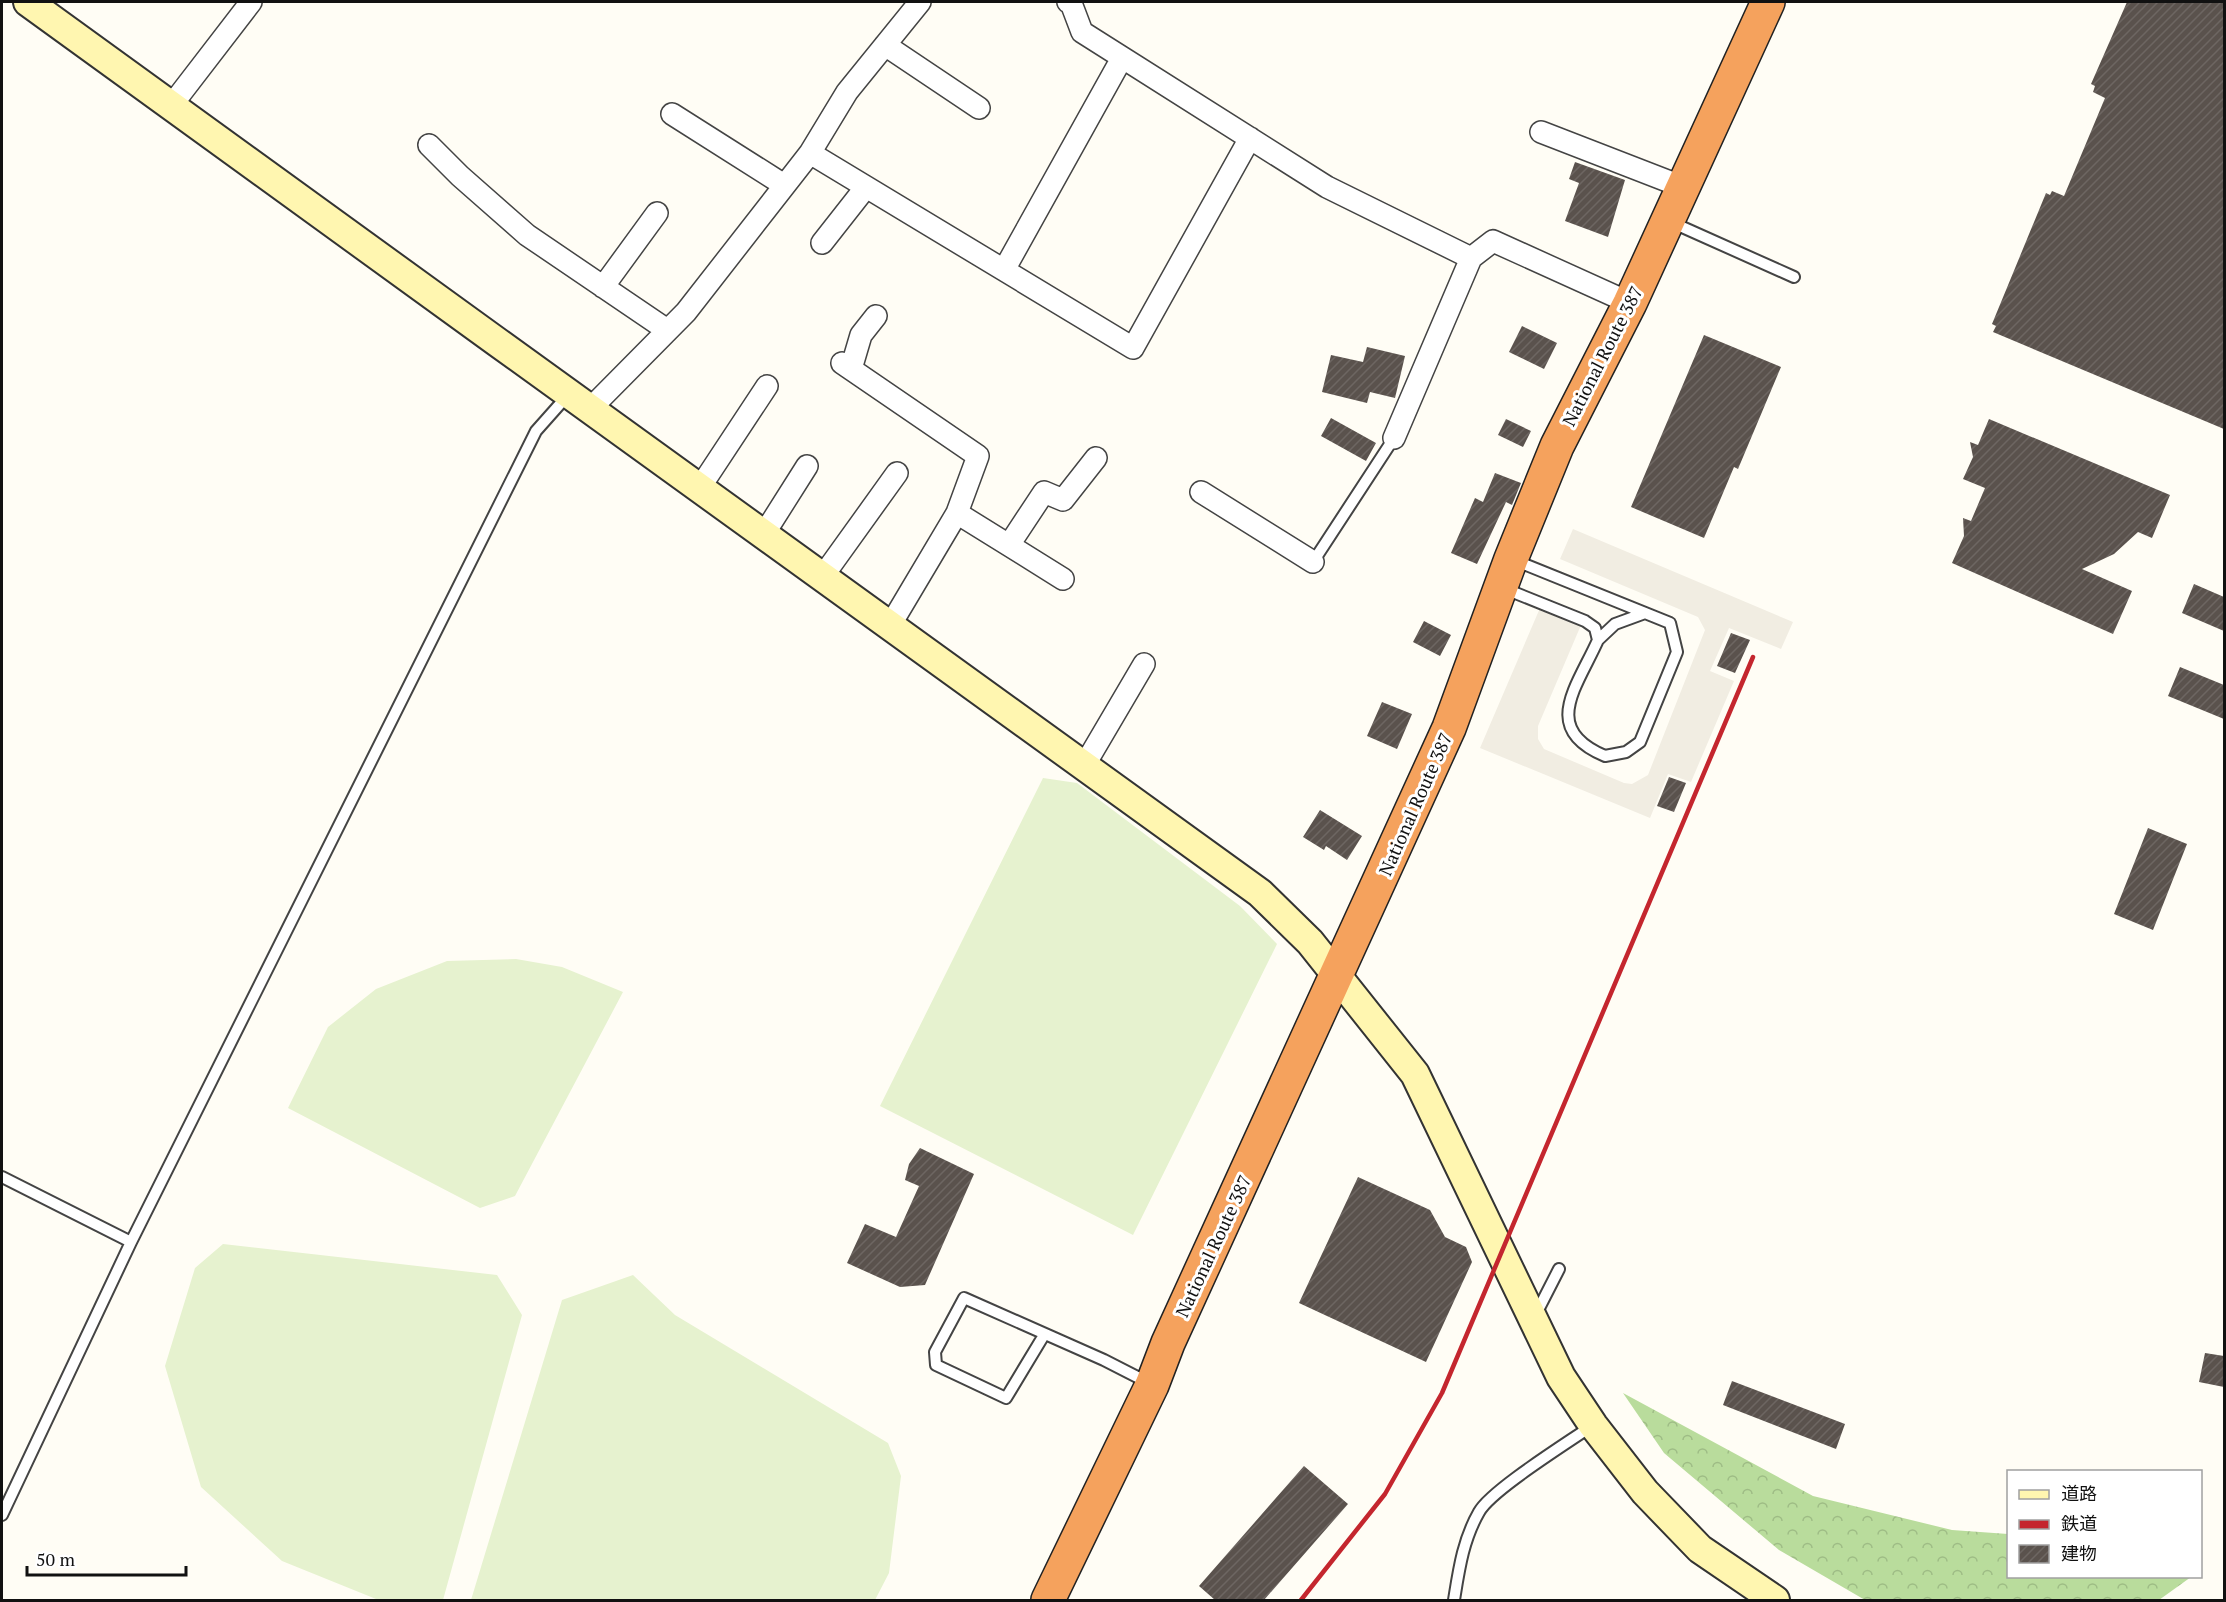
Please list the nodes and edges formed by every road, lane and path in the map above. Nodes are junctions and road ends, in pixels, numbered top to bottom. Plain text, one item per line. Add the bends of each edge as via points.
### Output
1 (28, 2) edge
2 (251, 2) edge
3 (920, 2) edge
4 (1068, 2) edge
5 (1766, 2) edge
6 (885, 45) junction
7 (1122, 58) junction
8 (171, 106) junction
9 (979, 108) dead end
10 (672, 114) dead end
11 (1541, 132) dead end
12 (1250, 138) junction
13 (429, 145) dead end
14 (810, 153) junction
15 (784, 185) junction
16 (866, 187) junction
17 (1683, 187) junction
18 (657, 213) dead end
19 (1668, 220) junction
20 (822, 243) dead end
21 (1471, 258) junction
22 (1004, 270) junction
23 (1794, 276) dead end
24 (603, 287) junction
25 (1630, 303) junction
26 (876, 316) dead end
27 (667, 330) junction
28 (767, 386) dead end
29 (578, 402) junction
30 (1394, 438) joint
31 (1096, 458) dead end
32 (807, 466) dead end
33 (897, 473) dead end
34 (699, 489) junction
35 (1201, 492) dead end
36 (957, 513) junction
37 (764, 534) junction
38 (1009, 545) junction
39 (1313, 562) joint
40 (1506, 573) junction
41 (823, 576) junction
42 (1063, 579) dead end
43 (1645, 613) junction
44 (891, 624) junction
45 (1598, 640) junction
46 (1144, 664) dead end
47 (1084, 766) junction
48 (1337, 977) junction
49 (2, 1178) edge
50 (131, 1242) junction
51 (1559, 1269) dead end
52 (1533, 1320) junction
53 (1044, 1335) junction
54 (1152, 1385) junction
55 (1593, 1425) junction
56 (2, 1515) edge
57 (1048, 1600) edge
58 (1454, 1600) edge
59 (1775, 1600) edge

1 - 8 street
2 - 8 street
3 - 6 street
4 - 7 street via 1082,32
5 - 17 highway, National Route 387
6 - 9 street
6 - 14 street via 847,92
7 - 12 street
7 - 22 street
8 - 29 street
10 - 15 street
11 - 17 street
12 - 21 street via 1328,187
12 - 22 street via 1133,348
13 - 24 street via 527,235
14 - 15 street
14 - 16 street
15 - 27 street via 686,312
16 - 20 street
16 - 22 street
17 - 19 highway, National Route 387
18 - 24 street
19 - 23 lane
19 - 25 highway, National Route 387
21 - 25 street via 1493,241
21 - 30 street
24 - 27 street
25 - 40 highway, National Route 387 via 1557,446
26 - 36 street via 861,335 847,366 978,456
27 - 29 street
28 - 34 street
29 - 34 street
29 - 50 lane via 536,431
30 - 39 lane
31 - 38 street via 1063,500 1044,492
32 - 37 street
33 - 41 street
34 - 37 street
35 - 39 street
36 - 38 street
36 - 44 street
37 - 41 street
38 - 42 street
40 - 43 lane
40 - 45 lane via 1595,628
40 - 48 highway, National Route 387 via 1449,728
41 - 44 street
43 - 45 lane via 1615,624
43 - 45 lane via 1670,623 1677,652 1640,742 1626,752 1605,756 1579,743 1569,730 1568,709
44 - 47 street
46 - 47 street
47 - 48 street via 1260,893 1310,942
48 - 52 street via 1415,1074
48 - 54 highway, National Route 387
49 - 50 lane
50 - 56 lane
51 - 52 lane
52 - 55 street via 1561,1377
53 - 53 lane via 1006,1398 936,1365 935,1352 964,1298
53 - 54 lane
54 - 57 highway, National Route 387
55 - 58 lane via 1480,1509 1464,1544
55 - 59 street via 1645,1492 1700,1549

